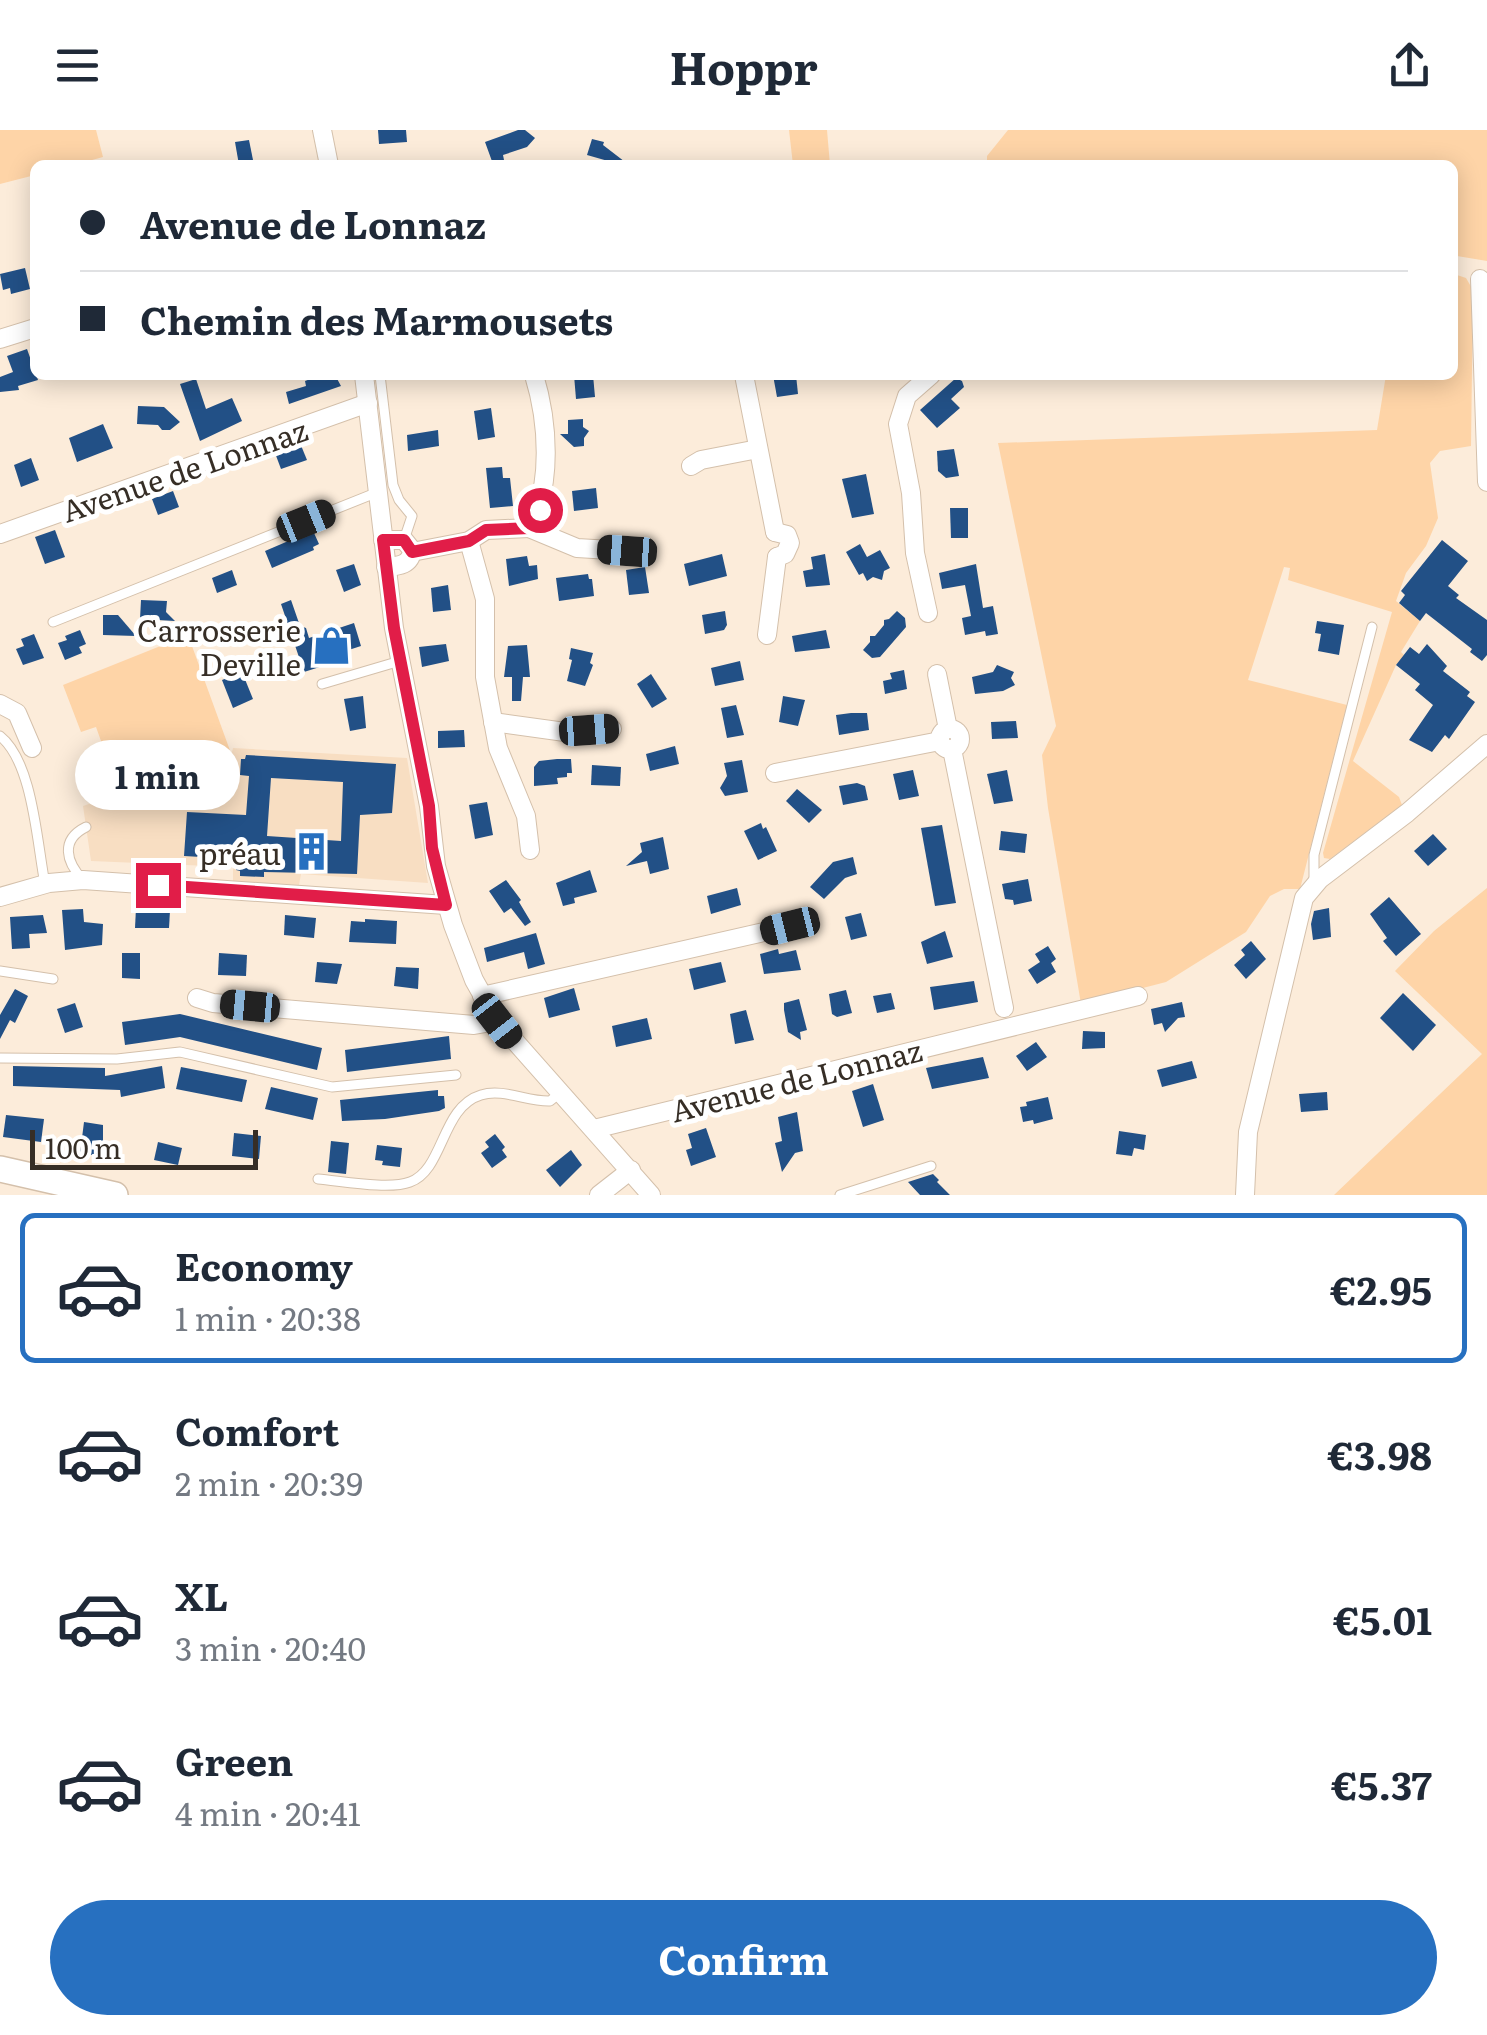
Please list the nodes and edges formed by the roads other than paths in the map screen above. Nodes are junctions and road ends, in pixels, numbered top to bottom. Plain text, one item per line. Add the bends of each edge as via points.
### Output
1 (322, 130) edge
2 (328, 160) edge
3 (1480, 278) dead end
4 (30, 330) edge
5 (0, 339) edge
6 (365, 380) edge
7 (381, 380) edge
8 (535, 380) edge
9 (745, 380) edge
10 (925, 380) edge
11 (368, 403) junction
12 (758, 449) junction
13 (691, 466) dead end
14 (1487, 482) edge
15 (378, 492) junction
16 (529, 528) junction
17 (0, 534) edge
18 (383, 540) junction
19 (469, 541) junction
20 (408, 546) junction
21 (627, 551) dead end
22 (386, 568) junction
23 (928, 613) dead end
24 (53, 622) dead end
25 (1372, 626) dead end
26 (767, 635) dead end
27 (400, 661) junction
28 (937, 674) dead end
29 (322, 684) dead end
30 (0, 704) edge
31 (493, 722) junction
32 (612, 729) dead end
33 (0, 736) edge
34 (947, 739) junction
35 (1487, 744) edge
36 (32, 748) dead end
37 (775, 773) dead end
38 (86, 828) dead end
39 (530, 850) dead end
40 (83, 880) junction
41 (46, 884) junction
42 (1314, 884) junction
43 (0, 897) edge
44 (446, 905) junction
45 (790, 926) dead end
46 (0, 971) edge
47 (53, 979) dead end
48 (482, 996) junction
49 (1138, 996) dead end
50 (197, 998) dead end
51 (1004, 1008) junction
52 (497, 1021) junction
53 (1018, 1026) junction
54 (999, 1030) junction
55 (0, 1058) edge
56 (456, 1076) dead end
57 (560, 1093) junction
58 (594, 1128) junction
59 (932, 1166) dead end
60 (631, 1170) junction
61 (11, 1177) edge
62 (318, 1179) dead end
63 (115, 1195) edge
64 (599, 1195) edge
65 (651, 1195) edge
66 (840, 1195) edge
67 (1244, 1195) edge

1 - 2 street
3 - 14 street
4 - 5 street
6 - 11 street
7 - 20 lane via 393,485 412,516
8 - 16 street via 546,443 540,510
9 - 12 street
10 - 23 street via 907,396 898,424
11 - 15 street
11 - 17 street, Avenue de Lonnaz
12 - 13 street
12 - 26 street via 775,532 765,545 777,557
15 - 18 street
15 - 24 lane
16 - 19 street via 486,530
16 - 21 street via 577,548
18 - 20 street
18 - 22 street
19 - 20 street
19 - 31 street via 486,599 484,677
20 - 22 street via 404,564
22 - 27 street
25 - 42 lane via 1314,856
27 - 29 lane
27 - 44 street
28 - 34 street
30 - 36 street via 17,713
31 - 32 street via 565,732
31 - 39 street via 526,816
33 - 41 lane via 18,756
34 - 37 street
34 - 51 street
35 - 42 street
38 - 40 lane via 73,836 67,853
40 - 41 street
40 - 44 street
41 - 43 street
42 - 67 street via 1299,913 1251,1117
44 - 48 street
45 - 48 street
46 - 47 lane
48 - 52 street
49 - 53 street, Avenue de Lonnaz
50 - 52 street via 474,1025
51 - 53 street via 1014,1011
51 - 54 street via 996,1015
52 - 57 street
53 - 54 street, Avenue de Lonnaz
54 - 58 street, Avenue de Lonnaz
55 - 56 lane via 180,1052 332,1087
57 - 58 street
57 - 62 lane via 543,1102 490,1093 472,1099 412,1182
58 - 60 street
59 - 66 lane
60 - 64 street
60 - 65 street
61 - 63 main road

